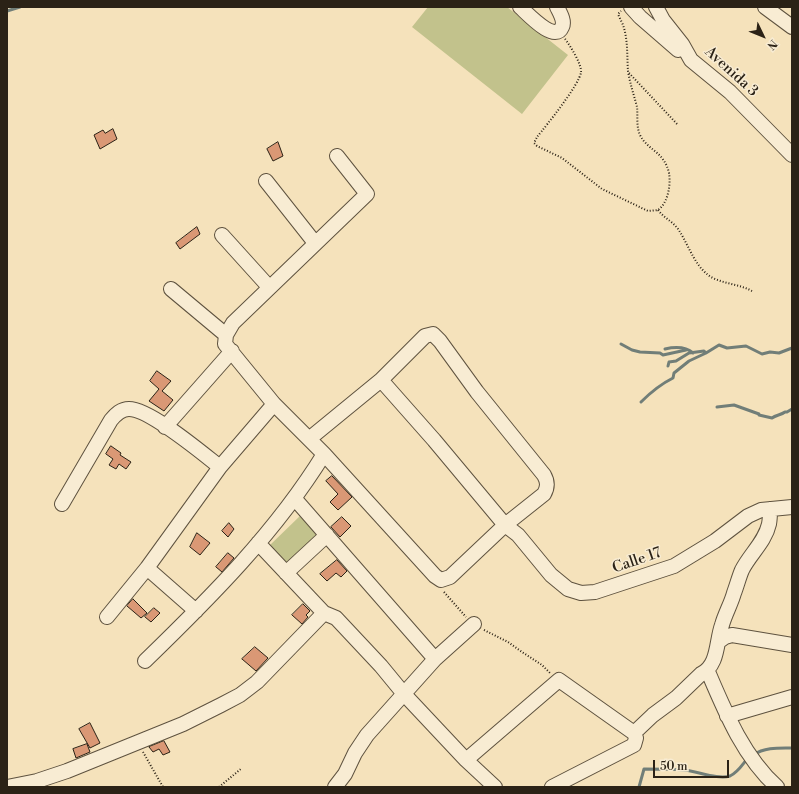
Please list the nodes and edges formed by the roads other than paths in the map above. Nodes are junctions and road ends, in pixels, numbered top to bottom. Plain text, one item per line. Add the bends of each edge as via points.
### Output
1 (520, 7) edge
2 (556, 7) edge
3 (631, 7) edge
4 (656, 7) edge
5 (765, 7) edge
6 (792, 27) edge
7 (691, 60) junction
8 (792, 155) edge
9 (337, 156) dead end
10 (266, 181) dead end
11 (222, 235) dead end
12 (315, 243) junction
13 (269, 287) junction
14 (171, 289) dead end
15 (226, 334) junction
16 (232, 351) junction
17 (381, 380) junction
18 (274, 404) junction
19 (165, 427) junction
20 (310, 439) junction
21 (324, 454) junction
22 (220, 467) junction
23 (295, 499) junction
24 (62, 504) dead end
25 (792, 507) edge
26 (770, 509) junction
27 (505, 525) junction
28 (327, 535) junction
29 (258, 544) junction
30 (147, 568) junction
31 (286, 573) junction
32 (196, 611) junction
33 (324, 614) junction
34 (107, 617) dead end
35 (474, 624) road end
36 (718, 642) junction
37 (792, 645) edge
38 (435, 659) junction
39 (145, 662) dead end
40 (705, 672) junction
41 (404, 694) junction
42 (792, 696) edge
43 (726, 716) junction
44 (634, 732) junction
45 (466, 760) junction
46 (38, 784) edge
47 (7, 787) edge
48 (335, 787) edge
49 (495, 787) edge
50 (552, 787) edge
51 (777, 787) edge

1 - 2 street via 548,31 555,33 559,32 564,22
3 - 7 street
4 - 7 street, Avenida 3
5 - 6 street
7 - 8 street, Avenida 3 via 730,92
9 - 12 street via 367,194
10 - 12 street
11 - 13 street
12 - 13 street
13 - 15 street via 233,323
14 - 15 street
15 - 16 street via 225,344
16 - 18 street
16 - 19 street
17 - 20 street
17 - 27 street, Calle 17
17 - 27 street via 425,336 432,334 440,341 546,479 547,487 544,494
18 - 20 street
18 - 22 street
19 - 22 street
19 - 24 street via 142,411 120,411 111,420
20 - 21 street
21 - 23 street
21 - 27 street via 441,580 450,577
22 - 30 street
23 - 28 street
23 - 29 street
25 - 26 street, Calle 17
26 - 27 street, Calle 17 via 748,516 715,541 674,566 602,590 581,593 568,589 551,575 518,535
26 - 36 street via 769,525 743,568 721,626
28 - 31 street
28 - 38 street
29 - 31 street
29 - 32 street
30 - 32 street
30 - 34 street
31 - 33 street
32 - 39 street
33 - 41 street via 336,618
33 - 46 street via 257,682 240,695 183,724
35 - 38 street
36 - 37 street via 732,635
36 - 40 street via 712,663
38 - 41 street
40 - 43 street
40 - 44 street
41 - 45 street
41 - 48 street via 367,736
42 - 43 street
43 - 51 street via 762,773
44 - 45 street via 559,680
44 - 50 street via 634,745
45 - 49 street
46 - 47 street

